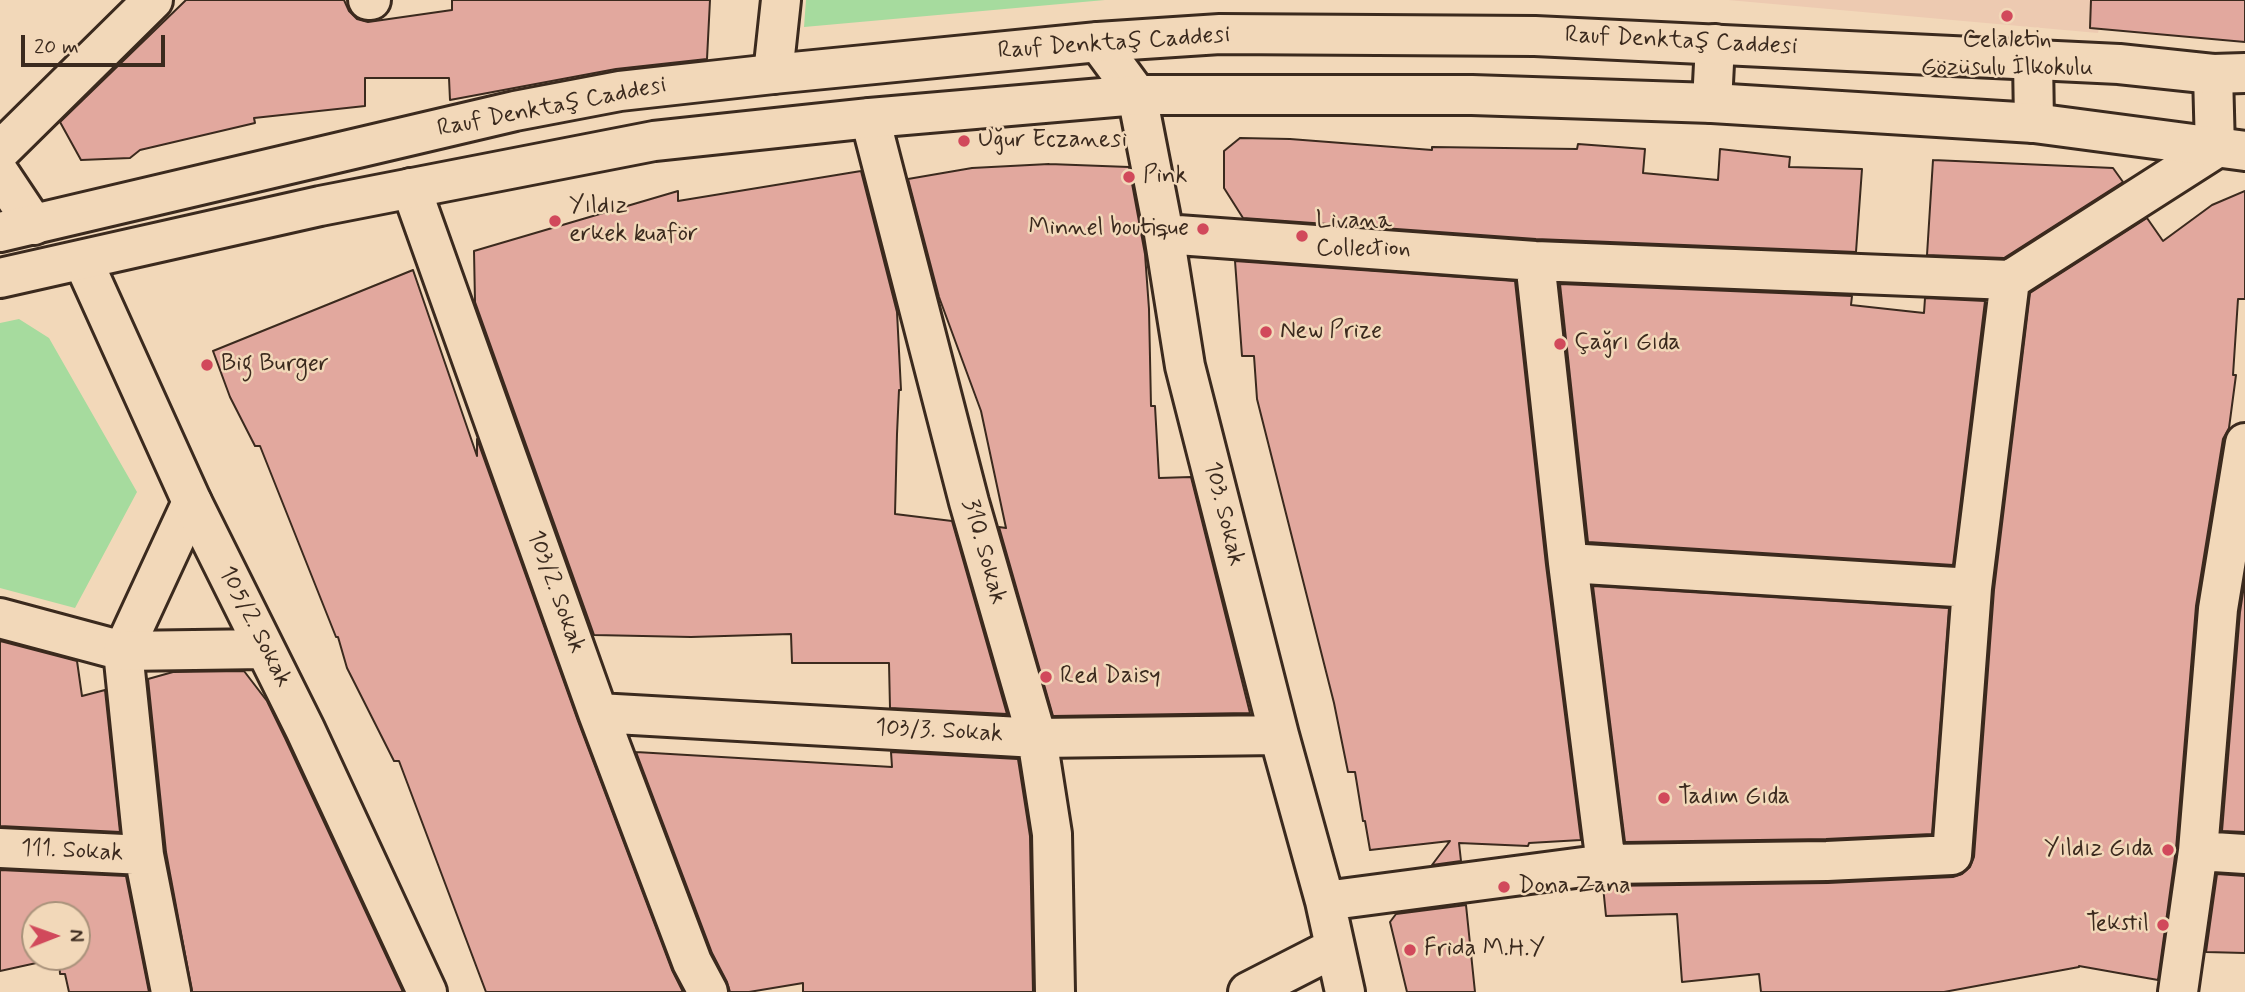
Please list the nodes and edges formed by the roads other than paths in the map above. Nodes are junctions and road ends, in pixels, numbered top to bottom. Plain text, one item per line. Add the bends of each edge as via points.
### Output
1 (153, 0) edge
2 (781, 0) edge
3 (1098, 42) junction
4 (1715, 44) junction
5 (2033, 60) junction
6 (2229, 73) edge
7 (773, 74) junction
8 (1137, 95) junction
9 (1712, 103) junction
10 (870, 118) junction
11 (2034, 123) junction
12 (2230, 150) edge
13 (0, 151) edge
14 (0, 174) edge
15 (411, 188) junction
16 (17, 229) edge
17 (1164, 234) junction
18 (83, 261) junction
19 (1535, 261) junction
20 (0, 278) edge
21 (2010, 280) junction
22 (2245, 443) edge
23 (192, 502) junction
24 (1568, 563) junction
25 (1972, 588) junction
26 (0, 618) edge
27 (265, 649) junction
28 (123, 651) junction
29 (598, 713) junction
30 (1279, 736) junction
31 (1037, 738) junction
32 (0, 848) edge
33 (2198, 851) junction
34 (2245, 854) edge
35 (144, 855) junction
36 (1606, 864) junction
37 (1325, 901) junction
38 (1334, 948) junction
39 (171, 992) edge
40 (427, 992) edge
41 (708, 992) edge
42 (1055, 992) edge
43 (1248, 992) edge
44 (1345, 992) edge
45 (2178, 992) edge

1 - 13 street
2 - 7 street
3 - 4 street, Rauf Denktaş Caddesi via 1247,34 1535,36
3 - 7 street, Rauf Denktaş Caddesi
3 - 8 street, 103. Sokak
4 - 5 street, Rauf Denktaş Caddesi
4 - 9 street
5 - 6 street, Rauf Denktaş Caddesi
5 - 11 street
6 - 12 street
7 - 16 street, Rauf Denktaş Caddesi via 620,91 515,111
8 - 9 street, Rauf Denktaş Caddesi via 1472,95
8 - 10 street, Rauf Denktaş Caddesi
8 - 17 street, 103. Sokak
9 - 11 street, Rauf Denktaş Caddesi
10 - 15 street, Rauf Denktaş Caddesi via 654,141
10 - 31 street, 310. Sokak via 969,502
11 - 12 street, Rauf Denktaş Caddesi
12 - 21 street
14 - 16 street
15 - 18 street, Rauf Denktaş Caddesi
15 - 29 street, 103/2. Sokak
17 - 19 street
17 - 30 street, 103. Sokak via 1185,366
18 - 20 street, Rauf Denktaş Caddesi
18 - 23 street, 105/2. Sokak
19 - 21 street
19 - 24 street
21 - 25 street
22 - 33 street via 2218,609
23 - 27 street, 105/2. Sokak
23 - 28 street
24 - 25 street
24 - 36 street
25 - 36 street via 1952,855
26 - 28 street
27 - 28 street
27 - 40 street, 105/2. Sokak
28 - 35 street
29 - 31 street, 103/3. Sokak
29 - 41 street, 103/2. Sokak via 692,962
30 - 31 street, 103/3. Sokak
30 - 37 street, 103. Sokak
31 - 42 street, 310. Sokak via 1052,834
32 - 35 street, 111. Sokak
33 - 34 street
33 - 45 street
35 - 39 street
36 - 37 street
37 - 38 street, 103. Sokak
38 - 43 street
38 - 44 street, 103. Sokak

